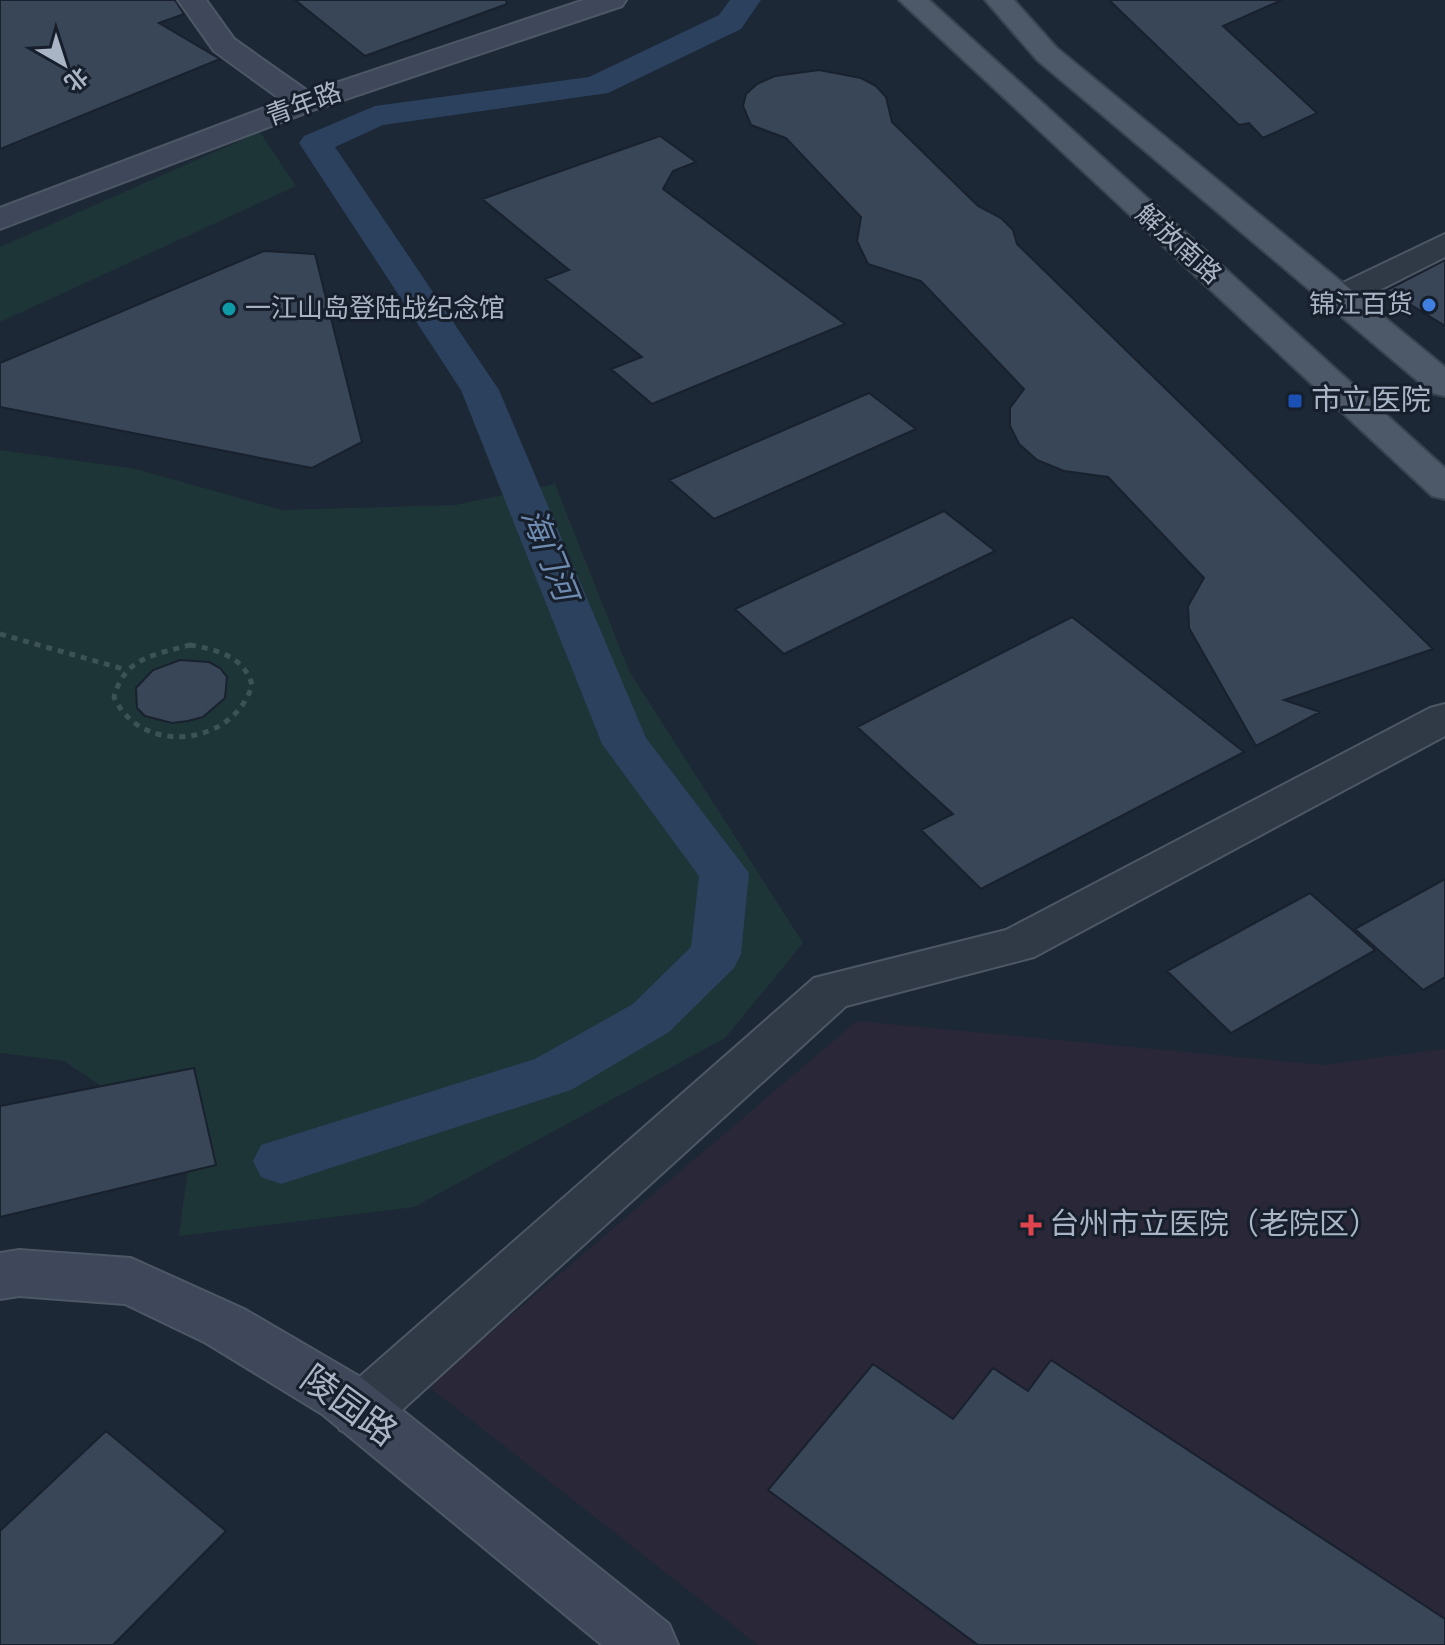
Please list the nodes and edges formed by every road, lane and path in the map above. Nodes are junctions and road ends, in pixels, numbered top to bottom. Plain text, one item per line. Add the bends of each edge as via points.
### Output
1 (192, 0) edge
2 (612, 0) edge
3 (913, 0) edge
4 (999, 0) edge
5 (305, 103) junction
6 (0, 219) edge
7 (1445, 244) edge
8 (1340, 297) junction
9 (1445, 385) edge
10 (1445, 488) edge
11 (0, 634) edge
12 (127, 670) junction
13 (1445, 718) edge
14 (0, 1276) edge
15 (360, 1412) junction
16 (648, 1645) edge

1 - 5 street via 224,45
2 - 5 street, 青年路
3 - 10 main road, 解放南路
4 - 8 main road via 1047,54
5 - 6 street, 青年路
7 - 8 street
8 - 9 main road
11 - 12 path
12 - 12 path via 113,696 114,710 137,731 157,736 181,736 225,721 240,708 250,678 244,664 212,647 167,648
13 - 15 street via 1018,945 831,991
14 - 15 street, 陵园路 via 131,1281 225,1326
15 - 16 street, 陵园路

